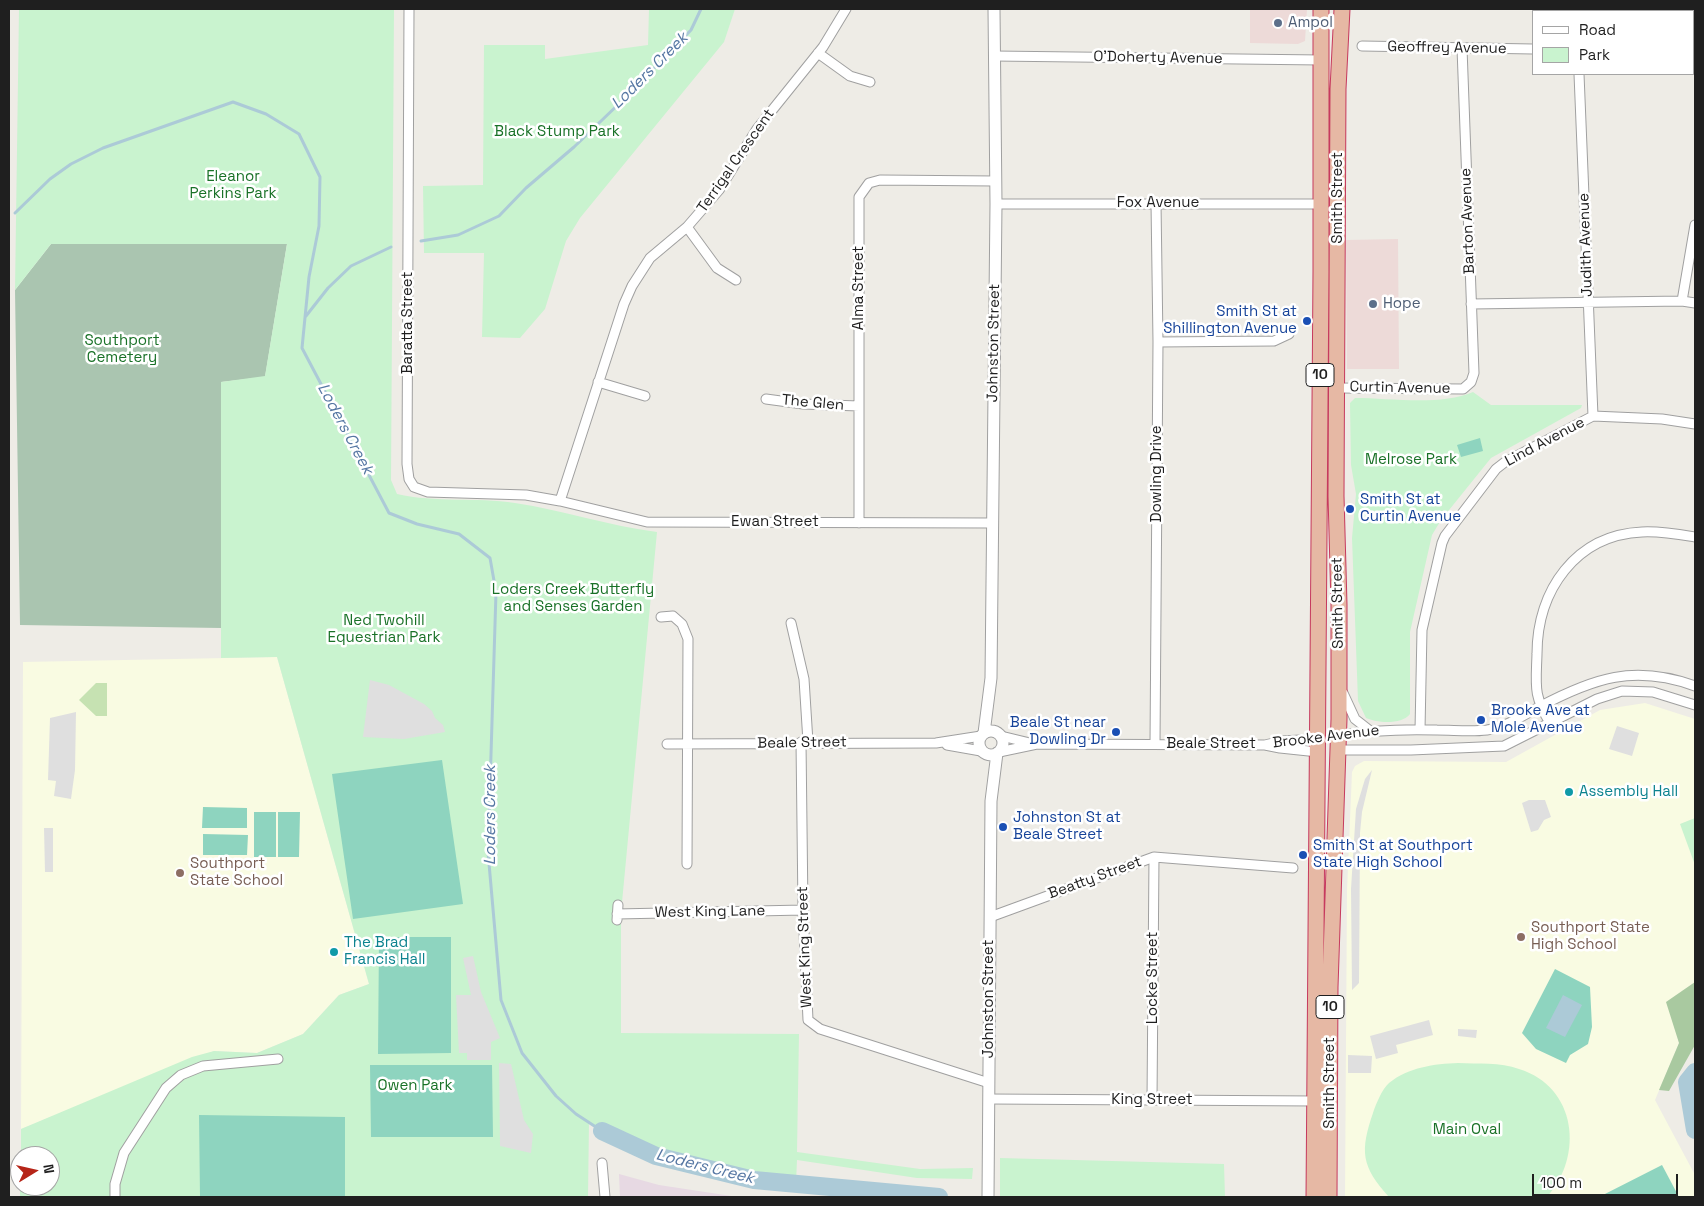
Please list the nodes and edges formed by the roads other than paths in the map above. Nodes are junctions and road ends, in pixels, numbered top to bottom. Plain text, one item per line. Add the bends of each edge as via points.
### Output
1 (409, 9) edge
2 (994, 9) edge
3 (1321, 9) edge
4 (1342, 9) edge
5 (844, 11) edge
6 (1362, 46) dead end
7 (1462, 48) junction
8 (1532, 49) edge
9 (818, 53) junction
10 (994, 56) junction
11 (1321, 60) junction
12 (1579, 75) edge
13 (870, 82) dead end
14 (995, 181) junction
15 (1156, 203) junction
16 (996, 204) junction
17 (1321, 204) junction
18 (1695, 225) edge
19 (687, 227) junction
20 (736, 280) dead end
21 (1682, 301) junction
22 (1588, 302) junction
23 (1695, 303) edge
24 (1471, 304) junction
25 (1289, 334) dead end
26 (1158, 342) junction
27 (598, 382) junction
28 (1337, 388) junction
29 (1463, 389) joint
30 (645, 396) dead end
31 (766, 398) dead end
32 (859, 406) junction
33 (1593, 416) junction
34 (1695, 424) edge
35 (560, 500) junction
36 (859, 523) junction
37 (992, 523) junction
38 (1695, 538) edge
39 (661, 617) dead end
40 (792, 623) dead end
41 (991, 678) junction
42 (1339, 682) junction
43 (1695, 686) edge
44 (1540, 706) junction
45 (1695, 706) edge
46 (1550, 723) junction
47 (1369, 730) junction
48 (1420, 730) junction
49 (982, 735) junction
50 (999, 735) junction
51 (804, 742) junction
52 (936, 743) junction
53 (1338, 743) junction
54 (667, 744) dead end
55 (1037, 744) junction
56 (1155, 744) junction
57 (687, 745) junction
58 (1265, 745) joint
59 (1318, 745) junction
60 (982, 752) junction
61 (998, 753) junction
62 (991, 801) junction
63 (1154, 857) junction
64 (687, 864) dead end
65 (1293, 868) dead end
66 (803, 910) junction
67 (617, 913) dead end
68 (990, 917) junction
69 (278, 1059) dead end
70 (989, 1083) junction
71 (989, 1099) junction
72 (1152, 1100) junction
73 (1315, 1101) junction
74 (602, 1162) dead end
75 (115, 1197) edge
76 (605, 1197) edge
77 (988, 1197) edge
78 (1314, 1197) edge
79 (1329, 1197) edge

1 - 35 street, Baratta Street via 409,479 414,487 428,492 525,495
2 - 10 street, Johnston Street
3 - 11 highway, Smith Street / 10
4 - 28 highway, Smith Street / 10 via 1338,89
5 - 9 street, Terrigal Crescent
6 - 7 street, Geoffrey Avenue
7 - 8 street, Geoffrey Avenue
7 - 24 street, Barton Avenue
9 - 13 street via 853,77
9 - 19 street, Terrigal Crescent via 757,129 720,190
10 - 11 street, O'Doherty Avenue
10 - 14 street, Johnston Street
11 - 17 highway, Smith Street / 10
12 - 22 street, Judith Avenue
14 - 16 street, Johnston Street
14 - 32 street, Alma Street via 880,180 869,183 859,197
15 - 16 street, Fox Avenue
15 - 17 street, Fox Avenue
15 - 26 street, Dowling Drive
16 - 37 street, Johnston Street
17 - 59 highway, Smith Street / 10
18 - 21 street
19 - 20 street via 717,268
19 - 27 street, Terrigal Crescent via 650,258 632,286
21 - 22 street
21 - 23 street
22 - 24 street
22 - 33 street, Judith Avenue
24 - 29 street, Barton Avenue via 1474,373 1471,382
25 - 26 street via 1274,341
26 - 56 street, Dowling Drive
27 - 30 street
27 - 35 street, Terrigal Crescent
28 - 29 street, Curtin Avenue
28 - 42 highway, Smith Street / 10
31 - 32 street, The Glen via 803,404
32 - 36 street, Alma Street
33 - 34 street, Lind Avenue
33 - 48 street, Lind Avenue via 1500,465 1445,536 1422,630
35 - 36 street, Ewan Street via 647,522
36 - 37 street, Ewan Street
37 - 41 street, Johnston Street
38 - 44 street via 1656,531 1624,534 1585,549 1566,566 1547,598 1538,636 1536,696
39 - 57 street via 673,616 682,624 688,639
40 - 51 street, West King Street via 804,679
41 - 49 street, Johnston Street
41 - 50 street, Johnston Street
42 - 47 street via 1354,717
42 - 53 highway, Smith Street / 10
43 - 44 street, Brooke Avenue via 1663,676 1621,675 1589,682
44 - 46 street
44 - 48 street, Brooke Avenue via 1506,725 1486,730
45 - 46 street, Brooke Avenue via 1653,692 1622,691
46 - 53 street, Brooke Avenue via 1500,747
47 - 48 street, Brooke Avenue
47 - 53 street, Brooke Avenue
49 - 50 street via 991,731
49 - 52 street, Beale Street
49 - 60 street via 978,744
50 - 55 street, Beale Street
50 - 61 street via 1002,746
51 - 52 street, Beale Street
51 - 57 street, Beale Street
51 - 66 street, West King Street
52 - 60 street, Beale Street
53 - 59 highway, Brooke Avenue
53 - 79 highway, Smith Street / 10 via 1330,987
54 - 57 street, Beale Street
55 - 56 street, Beale Street
55 - 61 street, Beale Street
56 - 58 street, Beale Street
57 - 64 street
58 - 59 street, Brooke Avenue via 1279,741
59 - 73 highway, Smith Street / 10
60 - 61 street via 990,756
60 - 62 street, Johnston Street
61 - 62 street, Johnston Street
62 - 68 street, Johnston Street
63 - 65 street, Beatty Street
63 - 68 street, Beatty Street
63 - 72 street, Locke Street
66 - 67 street, West King Lane
66 - 70 street, West King Street via 808,1020 820,1029
68 - 70 street, Johnston Street
69 - 75 street via 203,1066 191,1069 172,1082 124,1152 115,1184
70 - 71 street, Johnston Street
71 - 72 street, King Street
71 - 77 street, Johnston Street
72 - 73 street, King Street
73 - 78 highway, Smith Street / 10
74 - 76 street

